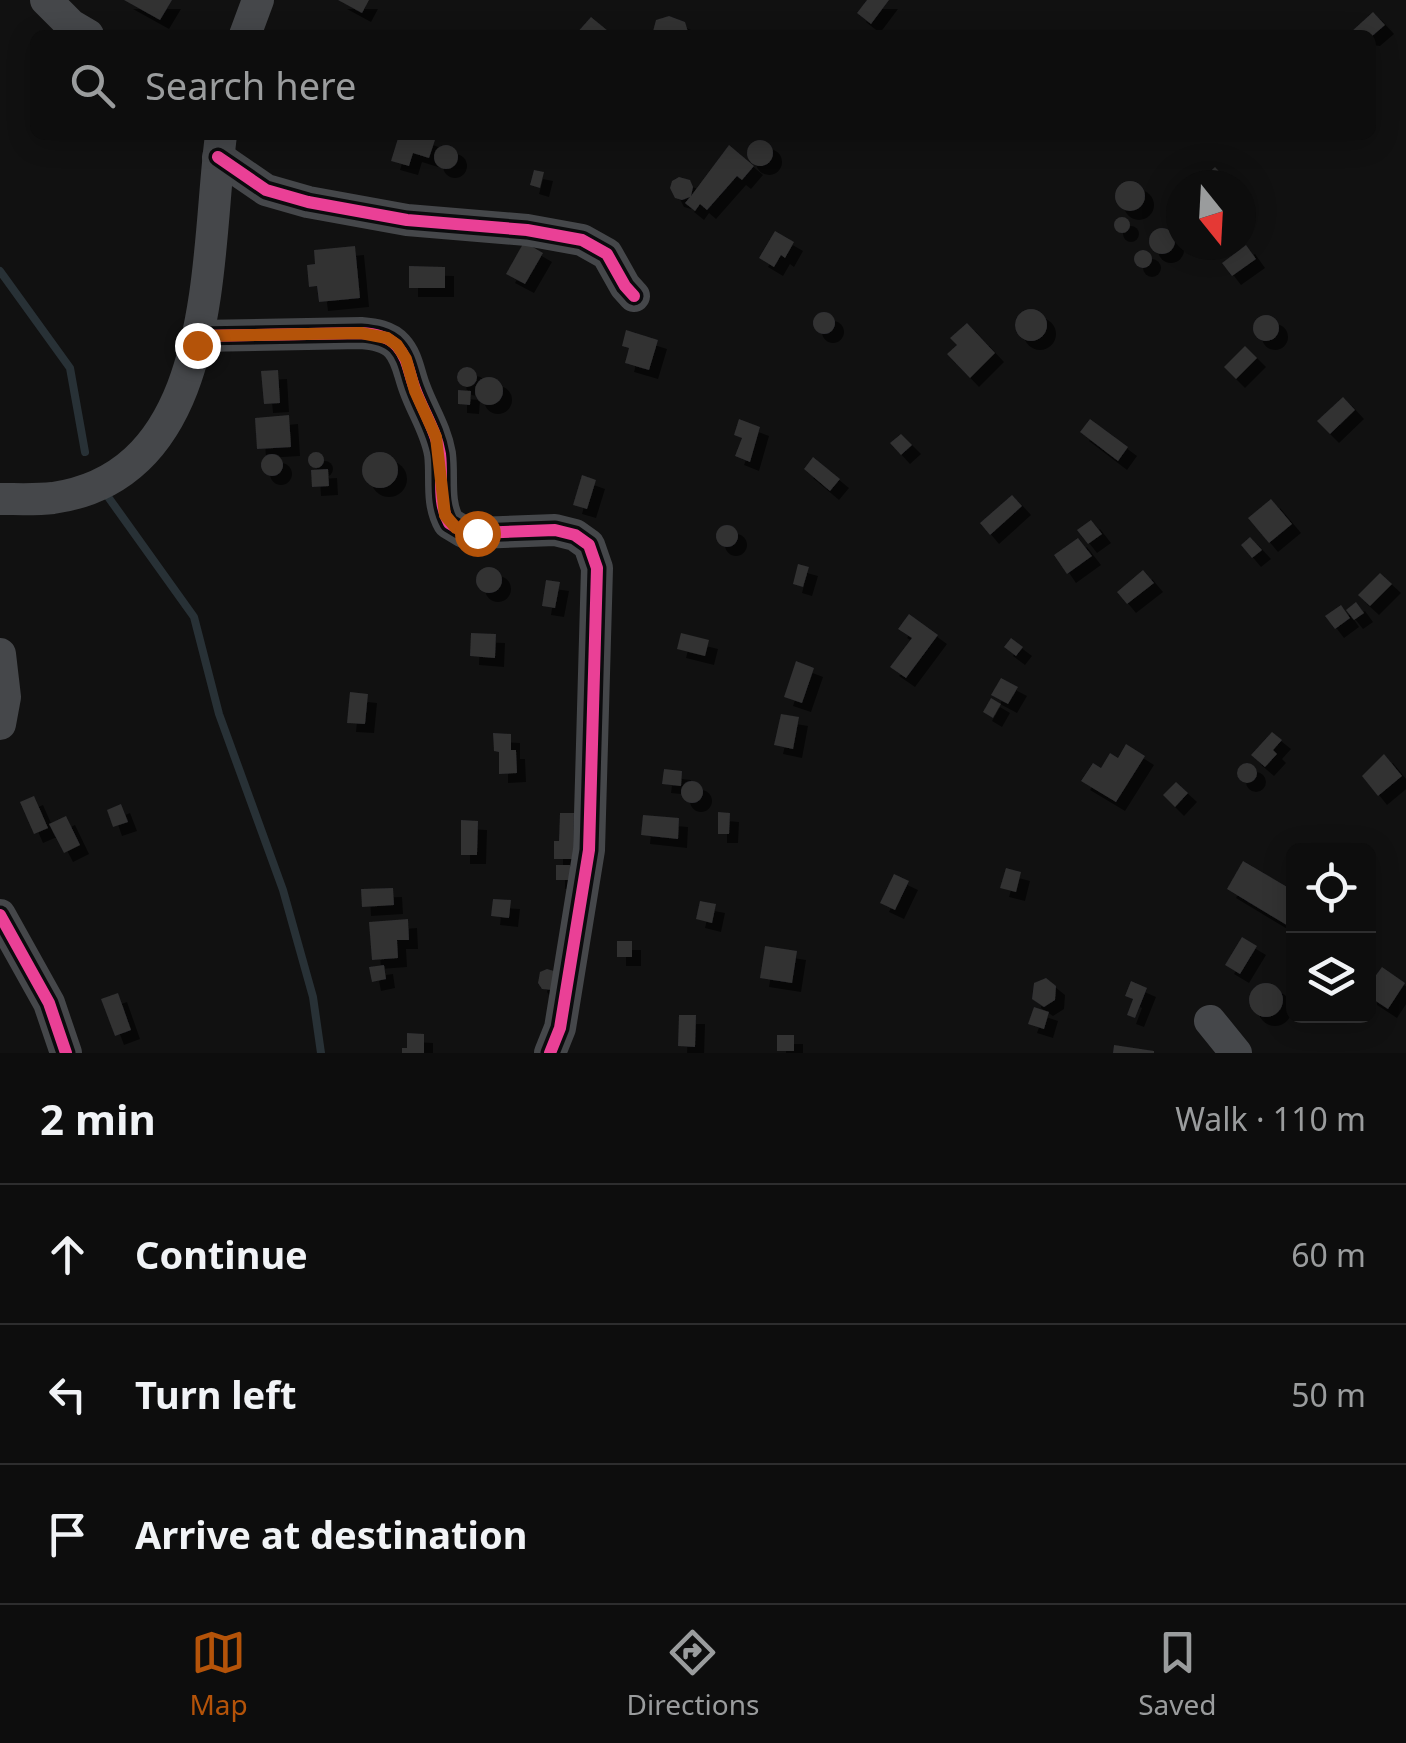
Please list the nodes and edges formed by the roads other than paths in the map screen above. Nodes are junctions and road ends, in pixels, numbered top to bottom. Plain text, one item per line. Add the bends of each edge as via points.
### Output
1 (46, 0) edge
2 (258, 0) edge
3 (78, 30) edge
4 (247, 30) edge
5 (219, 146) edge
6 (634, 296) dead end
7 (198, 336) junction
8 (0, 499) edge
9 (0, 654) edge
10 (0, 724) edge
11 (0, 914) edge
12 (1210, 1021) dead end
13 (66, 1053) edge
14 (550, 1053) edge
15 (1236, 1053) edge

1 - 3 street
2 - 4 street
5 - 6 street via 266,190 308,202 582,240 607,254
5 - 7 street
7 - 8 street via 177,404 134,462 87,489 53,498
7 - 14 street via 387,338 406,359 436,437 450,523 477,533 555,530 583,539 594,553 589,850 560,1028
9 - 10 street via 6,697
11 - 13 street via 49,1003
12 - 15 street

